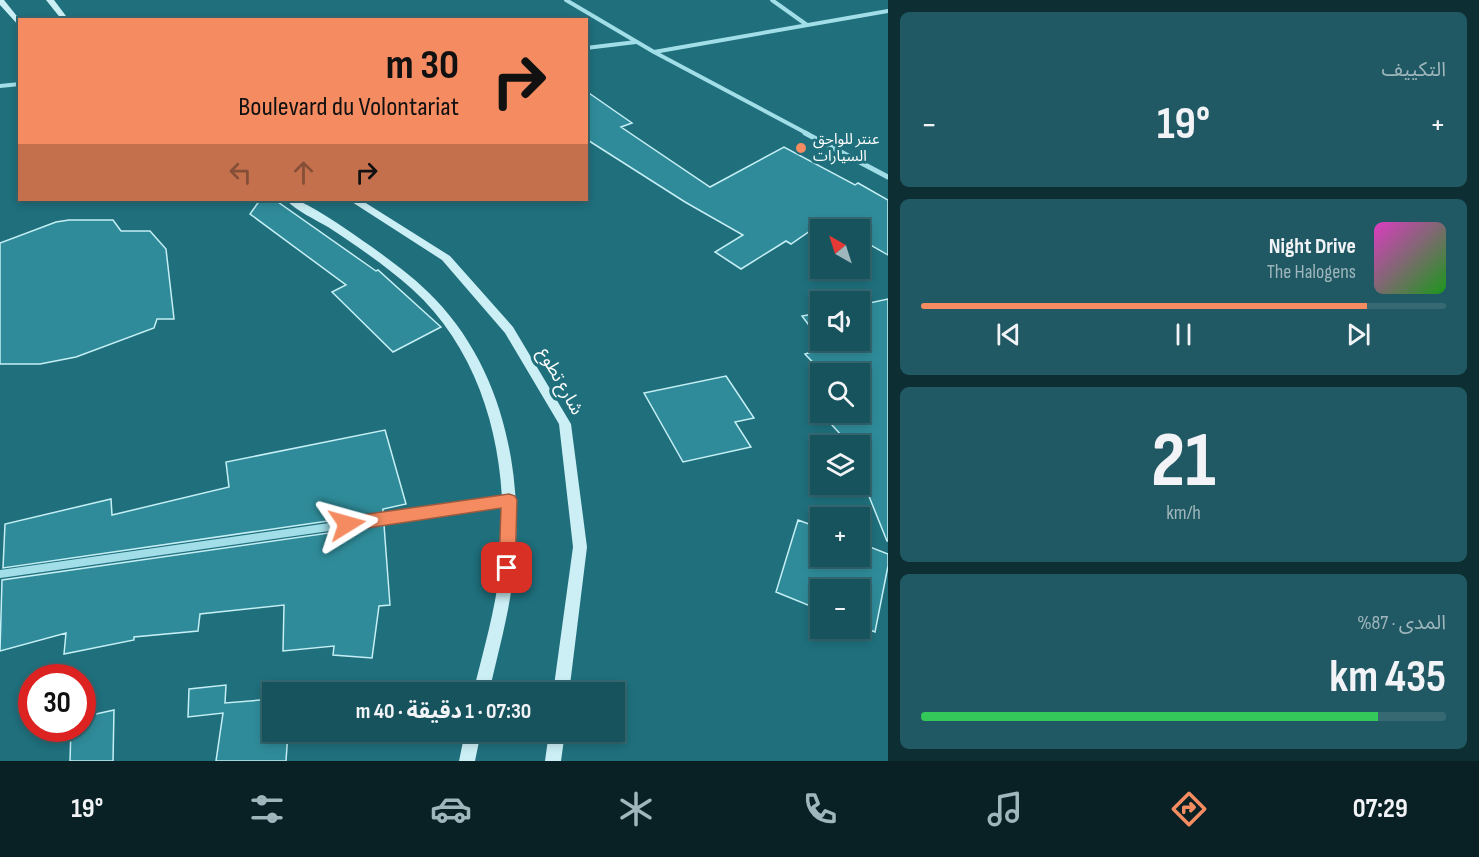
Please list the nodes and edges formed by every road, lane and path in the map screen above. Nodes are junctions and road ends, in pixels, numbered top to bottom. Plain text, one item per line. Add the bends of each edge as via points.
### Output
1 (0, 0) edge
2 (51, 0) edge
3 (566, 0) edge
4 (772, 0) edge
5 (888, 11) edge
6 (64, 18) edge
7 (18, 22) edge
8 (807, 25) junction
9 (637, 41) junction
10 (588, 48) edge
11 (654, 52) junction
12 (18, 84) edge
13 (0, 86) edge
14 (888, 177) edge
15 (293, 201) edge
16 (357, 201) edge
17 (509, 500) junction
18 (0, 574) edge
19 (483, 682) edge
20 (562, 682) edge
21 (471, 742) edge
22 (555, 742) edge
23 (467, 761) edge
24 (553, 761) edge

1 - 7 main road
2 - 6 main road
3 - 9 street
4 - 8 street
5 - 8 street
8 - 11 street
9 - 10 street
9 - 11 street
11 - 14 street
12 - 13 street
15 - 17 main road via 376,255 431,302 470,351 498,423
16 - 20 main road, شارع تطوع via 446,258 509,330 565,424 580,547
17 - 18 street
17 - 19 main road via 507,568
21 - 23 main road
22 - 24 main road

